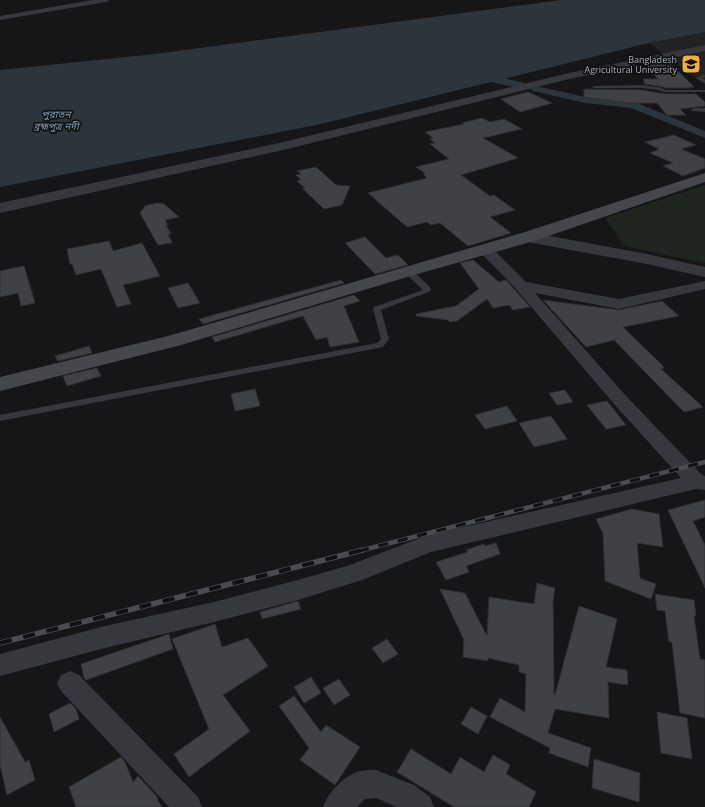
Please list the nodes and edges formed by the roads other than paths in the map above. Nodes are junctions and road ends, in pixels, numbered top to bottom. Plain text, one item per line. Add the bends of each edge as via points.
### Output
1 (106, 0) edge
2 (0, 18) edge
3 (705, 48) edge
4 (705, 76) edge
5 (703, 81) edge
6 (594, 88) dead end
7 (705, 91) edge
8 (694, 110) dead end
9 (705, 110) edge
10 (705, 178) edge
11 (0, 208) edge
12 (528, 237) junction
13 (486, 250) junction
14 (408, 271) junction
15 (705, 272) edge
16 (705, 285) edge
17 (521, 286) junction
18 (0, 384) edge
19 (0, 418) edge
20 (700, 483) edge
21 (0, 664) edge
22 (70, 683) dead end
23 (188, 807) edge
24 (337, 807) edge
25 (420, 807) edge

1 - 2 street
3 - 11 street via 568,76 279,147
4 - 5 lane via 698,78
5 - 7 lane
6 - 7 lane via 650,87 665,91
8 - 9 lane
10 - 12 main road
12 - 13 main road
12 - 15 street
13 - 14 main road
13 - 17 street
14 - 18 main road via 174,341
14 - 19 lane via 427,288 427,291 377,309 385,340 380,345
16 - 17 street via 619,304
17 - 20 street via 621,401
20 - 21 street via 428,544 354,574 298,590
22 - 23 street
24 - 25 street via 359,785 376,784 404,795

